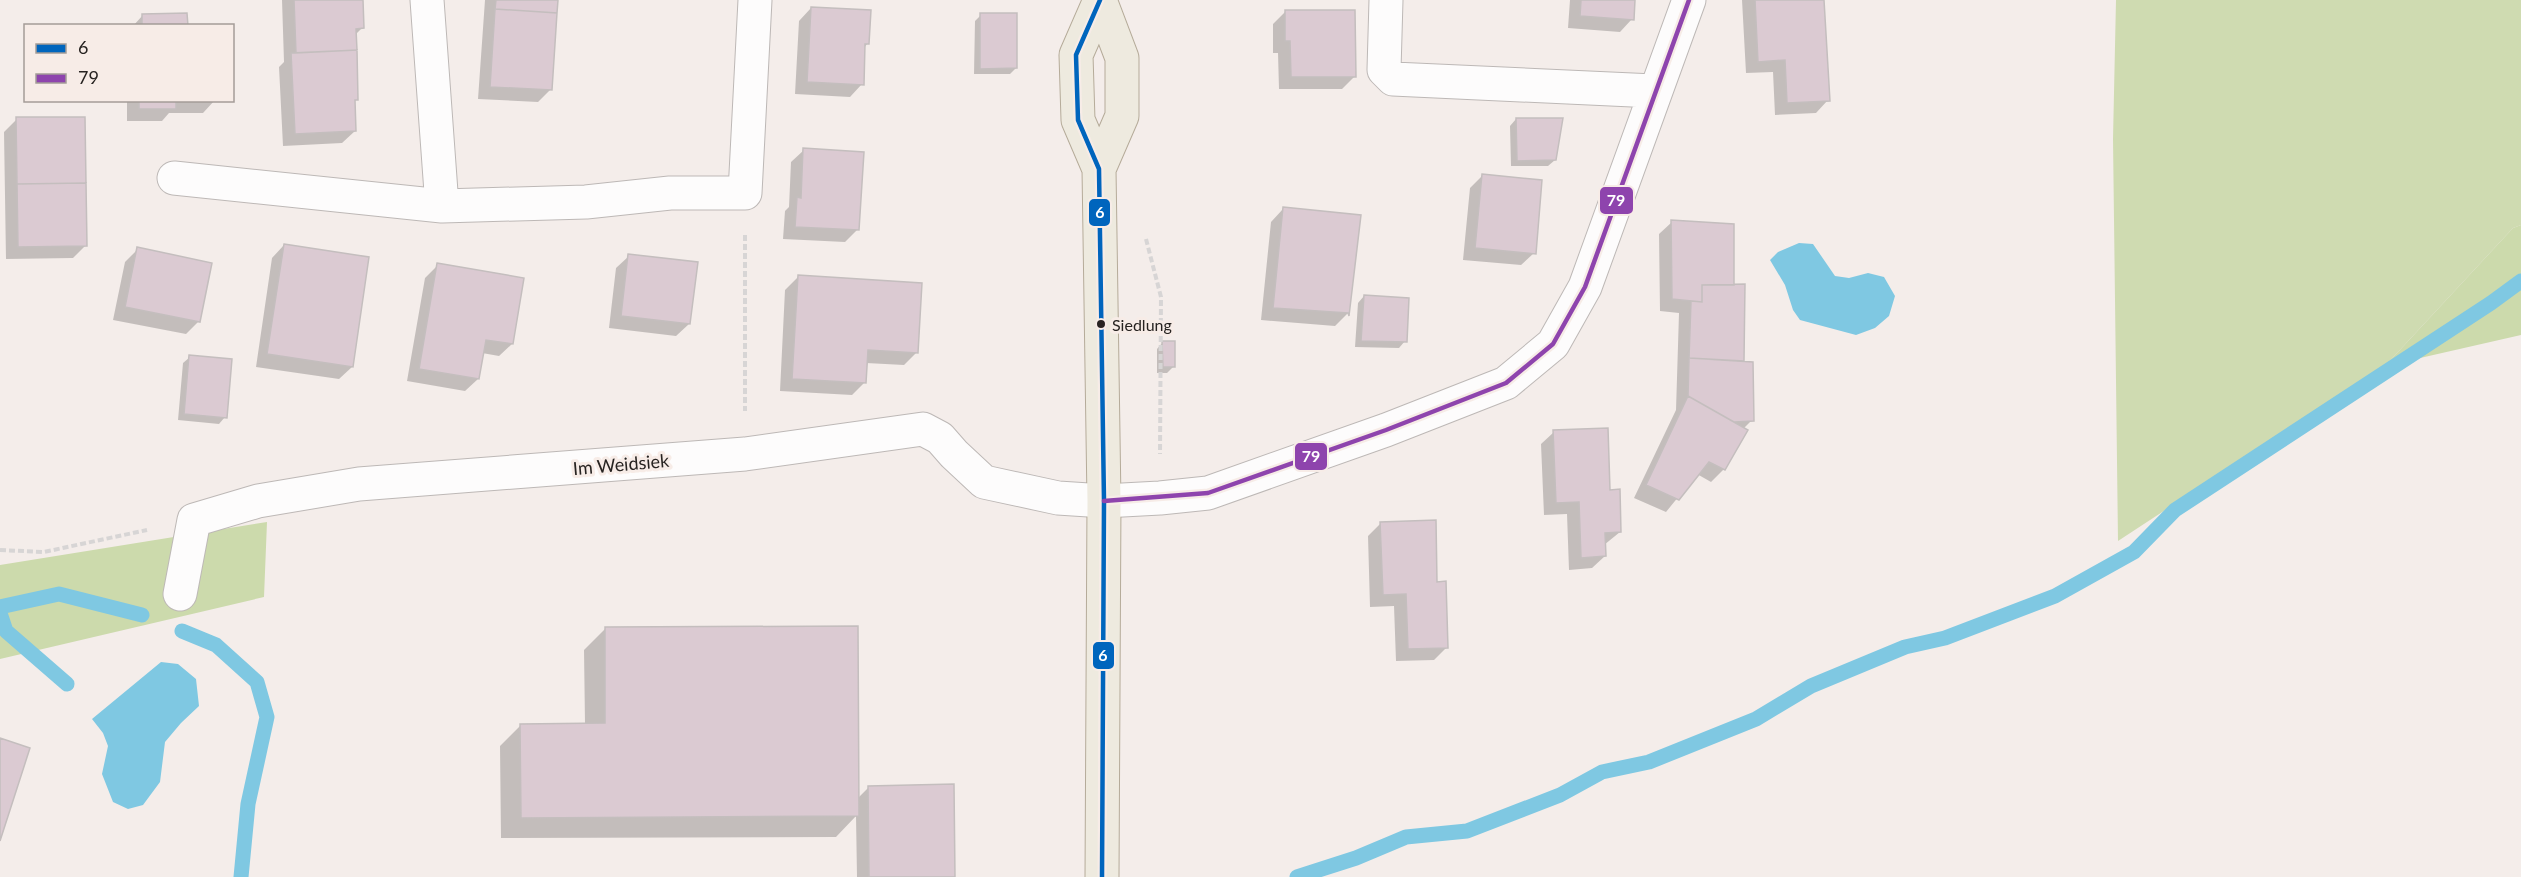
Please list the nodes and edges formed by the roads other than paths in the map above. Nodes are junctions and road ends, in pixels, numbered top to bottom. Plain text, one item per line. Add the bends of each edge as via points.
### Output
1 (427, 0) edge
2 (755, 0) edge
3 (1100, 0) edge
4 (1386, 0) edge
5 (1689, 0) edge
6 (1654, 91) junction
7 (1099, 170) junction
8 (174, 178) dead end
9 (442, 206) junction
10 (1104, 501) junction
11 (180, 594) dead end
12 (1102, 877) edge

1 - 9 street
2 - 9 street via 745,193 670,193 586,202
3 - 7 main road via 1122,58 1122,116
3 - 7 main road via 1076,55 1078,120
4 - 6 street via 1384,70 1393,79
5 - 6 street, Im Weidsiek
6 - 10 street, Im Weidsiek via 1585,286 1553,344 1506,383 1208,493
7 - 10 main road
8 - 9 street
10 - 11 street, Im Weidsiek via 1058,498 984,482 940,438 922,429 746,454 359,484 258,501 194,520
10 - 12 main road

